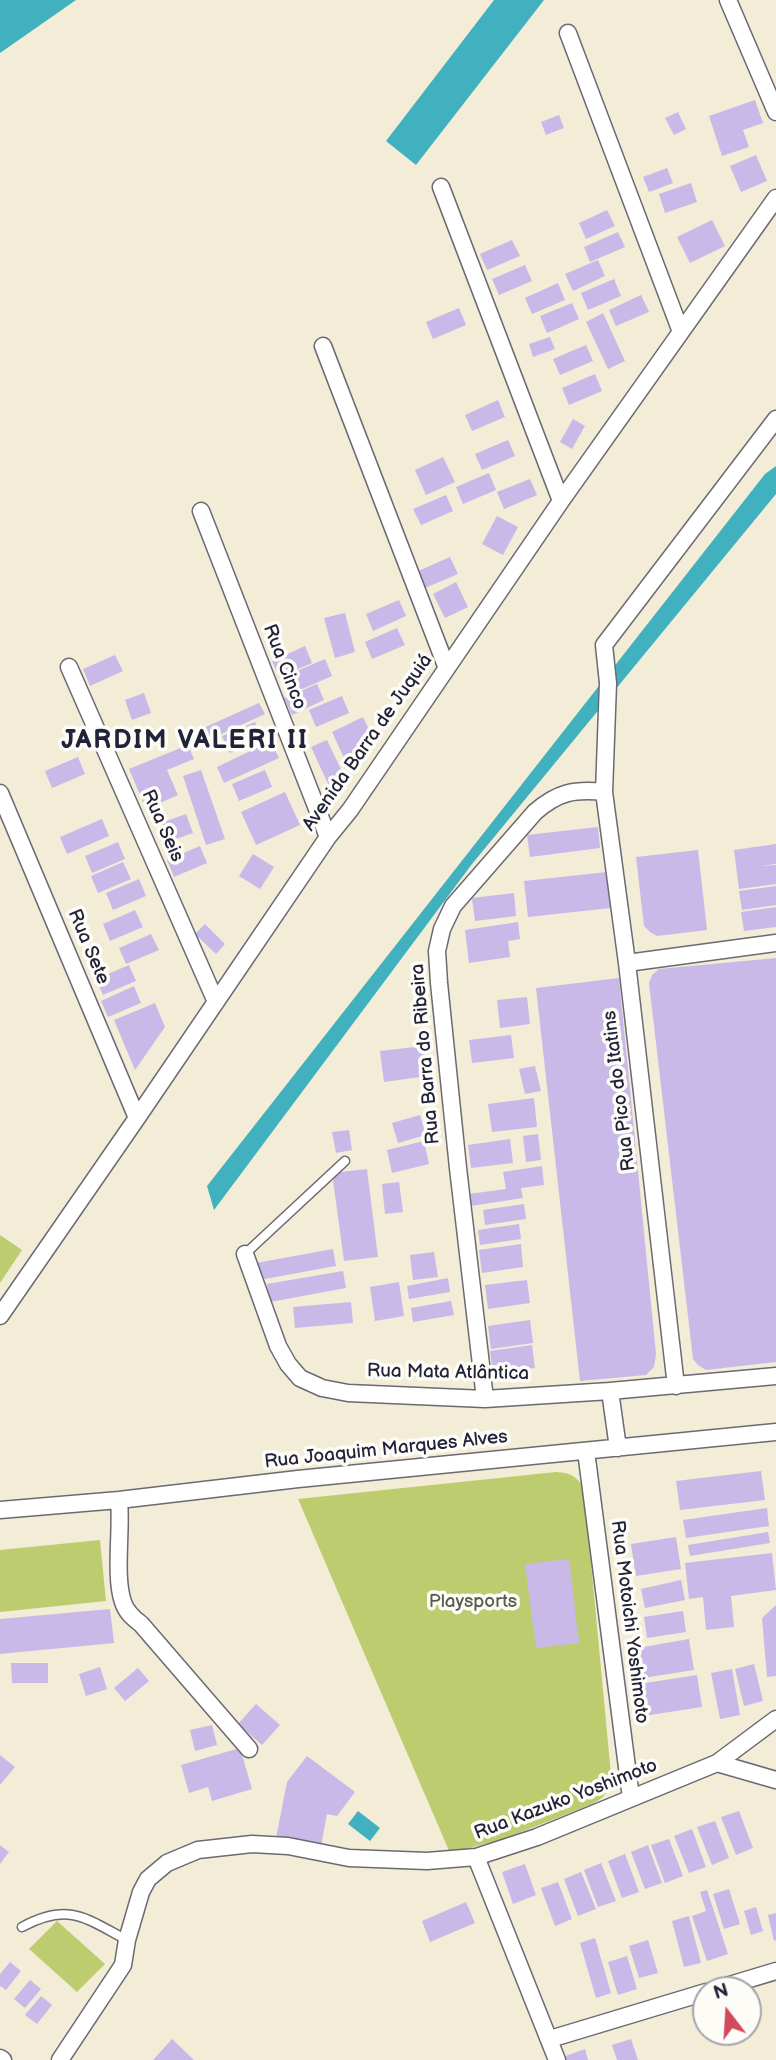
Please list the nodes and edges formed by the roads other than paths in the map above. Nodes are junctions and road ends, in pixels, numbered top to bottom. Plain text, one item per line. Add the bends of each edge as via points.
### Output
1 (728, 0) edge
2 (568, 33) dead end
3 (776, 112) edge
4 (441, 187) dead end
5 (776, 198) edge
6 (681, 332) junction
7 (323, 346) dead end
8 (776, 419) edge
9 (561, 501) junction
10 (201, 511) dead end
11 (446, 666) junction
12 (69, 667) dead end
13 (604, 792) junction
14 (0, 793) edge
15 (328, 837) junction
16 (776, 943) edge
17 (627, 963) junction
18 (216, 1002) junction
19 (137, 1118) junction
20 (345, 1161) dead end
21 (245, 1254) joint
22 (0, 1316) edge
23 (776, 1376) edge
24 (676, 1386) junction
25 (610, 1391) junction
26 (485, 1399) junction
27 (776, 1432) edge
28 (618, 1448) junction
29 (586, 1451) junction
30 (118, 1500) junction
31 (0, 1510) edge
32 (776, 1718) edge
33 (249, 1749) dead end
34 (717, 1763) junction
35 (774, 1777) edge
36 (631, 1798) junction
37 (476, 1857) junction
38 (22, 1927) dead end
39 (127, 1940) junction
40 (692, 1996) edge
41 (550, 2039) junction
42 (60, 2060) edge
43 (557, 2060) edge

1 - 3 street
2 - 6 street
4 - 9 street
5 - 6 street, Avenida Barra de Juquiá
6 - 9 street, Avenida Barra de Juquiá
7 - 11 street
8 - 13 street, Rua Pico do Itatins via 604,645 608,683
9 - 11 street, Avenida Barra de Juquiá
10 - 15 street, Rua Cinco
11 - 15 street, Avenida Barra de Juquiá
12 - 18 street, Rua Seis
13 - 17 street, Rua Pico do Itatins
13 - 26 street, Rua Barra do Ribeira via 562,794 535,812 453,906 442,929 439,983
14 - 19 street, Rua Sete
15 - 18 street, Avenida Barra de Juquiá
16 - 17 street
17 - 24 street, Rua Pico do Itatins
18 - 19 street, Avenida Barra de Juquiá
19 - 22 street, Avenida Barra de Juquiá
20 - 21 lane
21 - 26 street, Rua Mata Atlântica via 278,1346 300,1378 348,1393
23 - 24 street, Rua Mata Atlântica
24 - 25 street, Rua Mata Atlântica
25 - 26 street, Rua Mata Atlântica
25 - 28 street
27 - 28 street, Rua Joaquim Marques Alves
28 - 29 street, Rua Joaquim Marques Alves
29 - 30 street, Rua Joaquim Marques Alves
29 - 36 street, Rua Motoichi Yoshimoto
30 - 31 street, Rua Joaquim Marques Alves
30 - 33 street via 123,1604
32 - 34 street, Rua Kazuko Yoshimoto
34 - 35 street
34 - 36 street, Rua Kazuko Yoshimoto
36 - 37 street, Rua Kazuko Yoshimoto
37 - 39 street, Rua Kazuko Yoshimoto via 427,1861 349,1858 270,1844 198,1850 167,1863 148,1879
37 - 41 street
38 - 39 lane via 39,1917 70,1913
39 - 42 street, Rua Kazuko Yoshimoto via 123,1965
40 - 41 street
41 - 43 street

